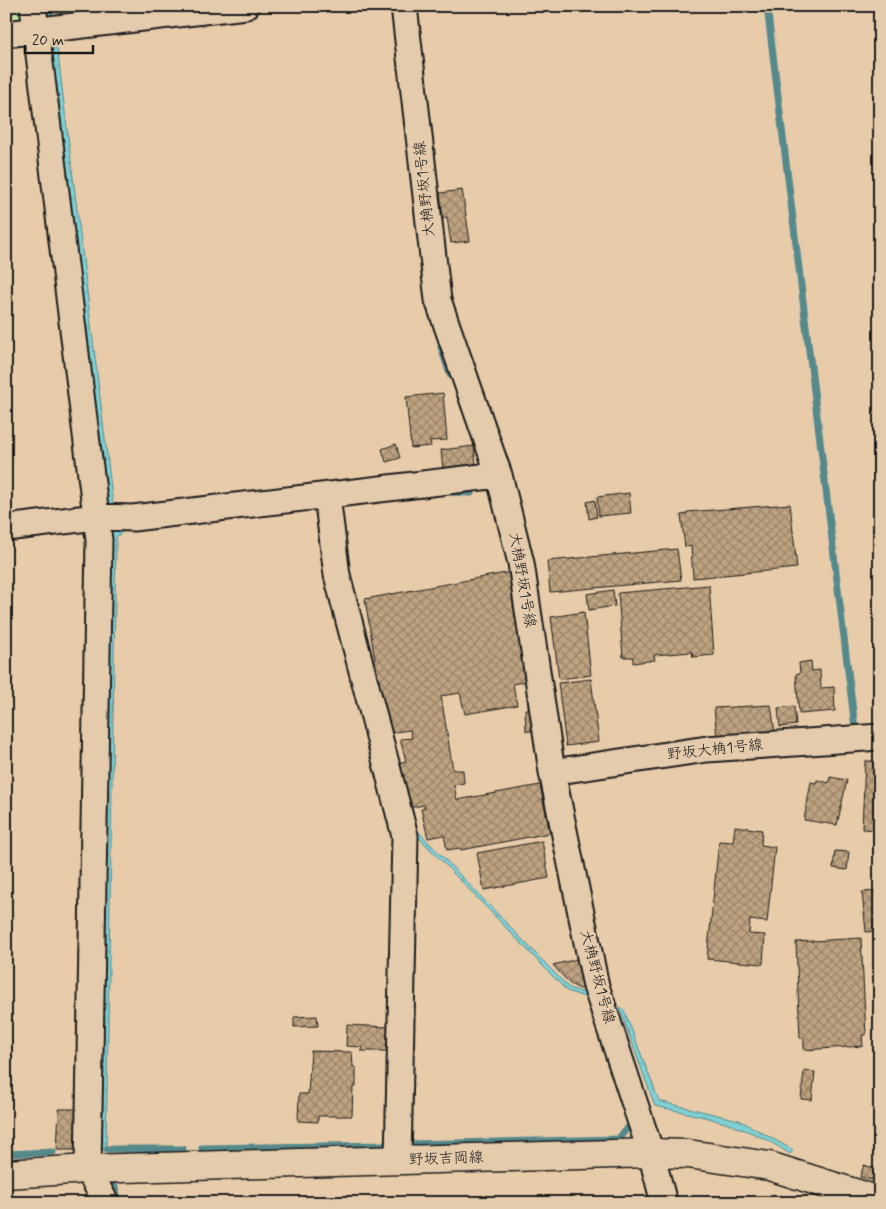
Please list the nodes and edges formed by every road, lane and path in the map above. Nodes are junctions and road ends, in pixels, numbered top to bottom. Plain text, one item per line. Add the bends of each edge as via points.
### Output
1 (246, 6) edge
2 (404, 6) edge
3 (35, 18) edge
4 (6, 34) edge
5 (499, 474) junction
6 (327, 496) junction
7 (96, 518) junction
8 (6, 528) edge
9 (880, 737) edge
10 (552, 772) junction
11 (651, 1153) junction
12 (398, 1160) junction
13 (88, 1169) junction
14 (6, 1174) edge
15 (880, 1201) edge
16 (106, 1203) edge
17 (664, 1203) edge

1 - 3 street
2 - 5 street, 大桷野坂1号線 via 438,300
3 - 4 street
3 - 7 street
5 - 6 street
5 - 10 street, 大桷野坂1号線 via 521,563
6 - 7 street via 133,518
6 - 12 street via 337,575 405,836
7 - 8 street
7 - 13 street via 100,540
9 - 10 street, 野坂大桷1号線 via 708,749
10 - 11 street, 大桷野坂1号線 via 596,986
11 - 12 street, 野坂吉岡線
11 - 15 street, 野坂吉岡線 via 688,1154 768,1166
11 - 17 street, 大桷野坂1号線
12 - 13 street, 野坂吉岡線
13 - 14 street, 野坂吉岡線
13 - 16 street

